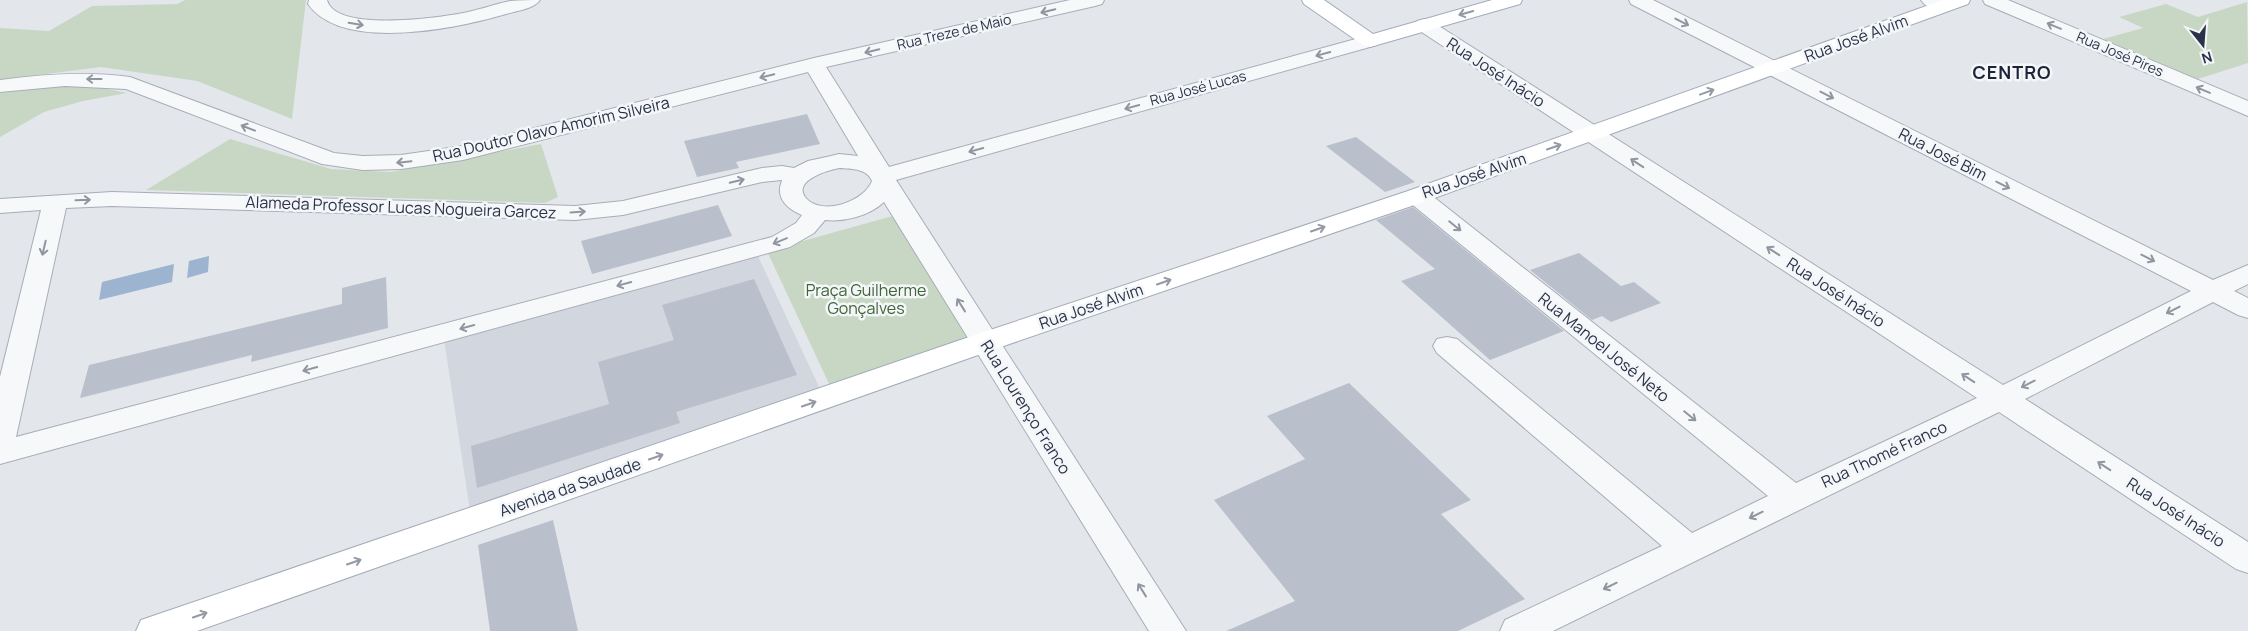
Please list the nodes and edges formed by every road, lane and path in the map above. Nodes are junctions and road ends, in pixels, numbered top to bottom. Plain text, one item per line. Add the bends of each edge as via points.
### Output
1 (318, 0) edge
2 (531, 0) edge
3 (1095, 0) edge
4 (1311, 0) edge
5 (1513, 0) edge
6 (1638, 0) edge
7 (1992, 0) edge
8 (1945, 2) edge
9 (1424, 25) junction
10 (1370, 41) junction
11 (814, 64) junction
12 (1773, 68) junction
13 (0, 86) edge
14 (2248, 109) edge
15 (853, 130) junction
16 (1592, 134) junction
17 (823, 164) junction
18 (798, 176) junction
19 (881, 176) junction
20 (1417, 196) junction
21 (55, 201) junction
22 (0, 206) edge
23 (818, 212) junction
24 (2248, 273) edge
25 (2212, 290) junction
26 (2248, 309) edge
27 (986, 342) junction
28 (1447, 346) dead end
29 (2000, 399) junction
30 (0, 440) edge
31 (0, 453) edge
32 (1792, 498) junction
33 (1687, 548) junction
34 (2248, 559) edge
35 (154, 631) edge
36 (1168, 631) edge
37 (1518, 631) edge

1 -> 2 street via 327,14 353,25 400,26 442,24
3 -> 11 street, Rua Treze de Maio
4 - 10 main road
5 -> 9 main road, Rua José Lucas
6 -> 12 street, Rua José Bim
14 -> 7 street, Rua José Pires
8 - 12 main road, Rua José Alvim
9 - 10 main road, Rua José Lucas
9 - 16 street, Rua José Inácio
10 -> 19 street, Rua José Lucas
11 -> 13 street, Rua Doutor Olavo Amorim Silveira via 463,153 401,162 363,163 330,159 130,82 102,78 61,79
11 - 15 street, Rua Lourenço Franco
16 -> 12 main road, Rua José Alvim
12 -> 25 street, Rua José Bim
15 - 17 street via 853,139 847,150
15 - 19 street, Rua Lourenço Franco
20 -> 16 main road, Rua José Alvim
29 -> 16 street, Rua José Inácio
17 - 18 street
17 - 19 street via 854,161
21 -> 18 street, Alameda Professor Lucas Nogueira Garcez via 189,200 575,213 623,208 762,175 782,173
18 - 23 street via 792,185 791,194 795,202
19 - 23 street via 882,192 862,206
27 -> 19 street, Rua Lourenço Franco
27 -> 20 main road, Rua José Alvim
20 -> 32 street, Rua Manoel José Neto
21 - 22 street, Alameda Professor Lucas Nogueira Garcez
21 -> 30 street
23 -> 31 street via 805,228 780,242
24 - 25 street, Rua Thomé Franco
25 - 26 street, Rua José Bim
25 -> 29 street, Rua Thomé Franco
35 -> 27 main road, Avenida da Saudade
36 -> 27 street, Rua Lourenço Franco
28 - 33 street
29 - 32 street, Rua Thomé Franco
34 -> 29 street, Rua José Inácio
32 -> 33 street, Rua Thomé Franco
33 -> 37 street, Rua Thomé Franco

